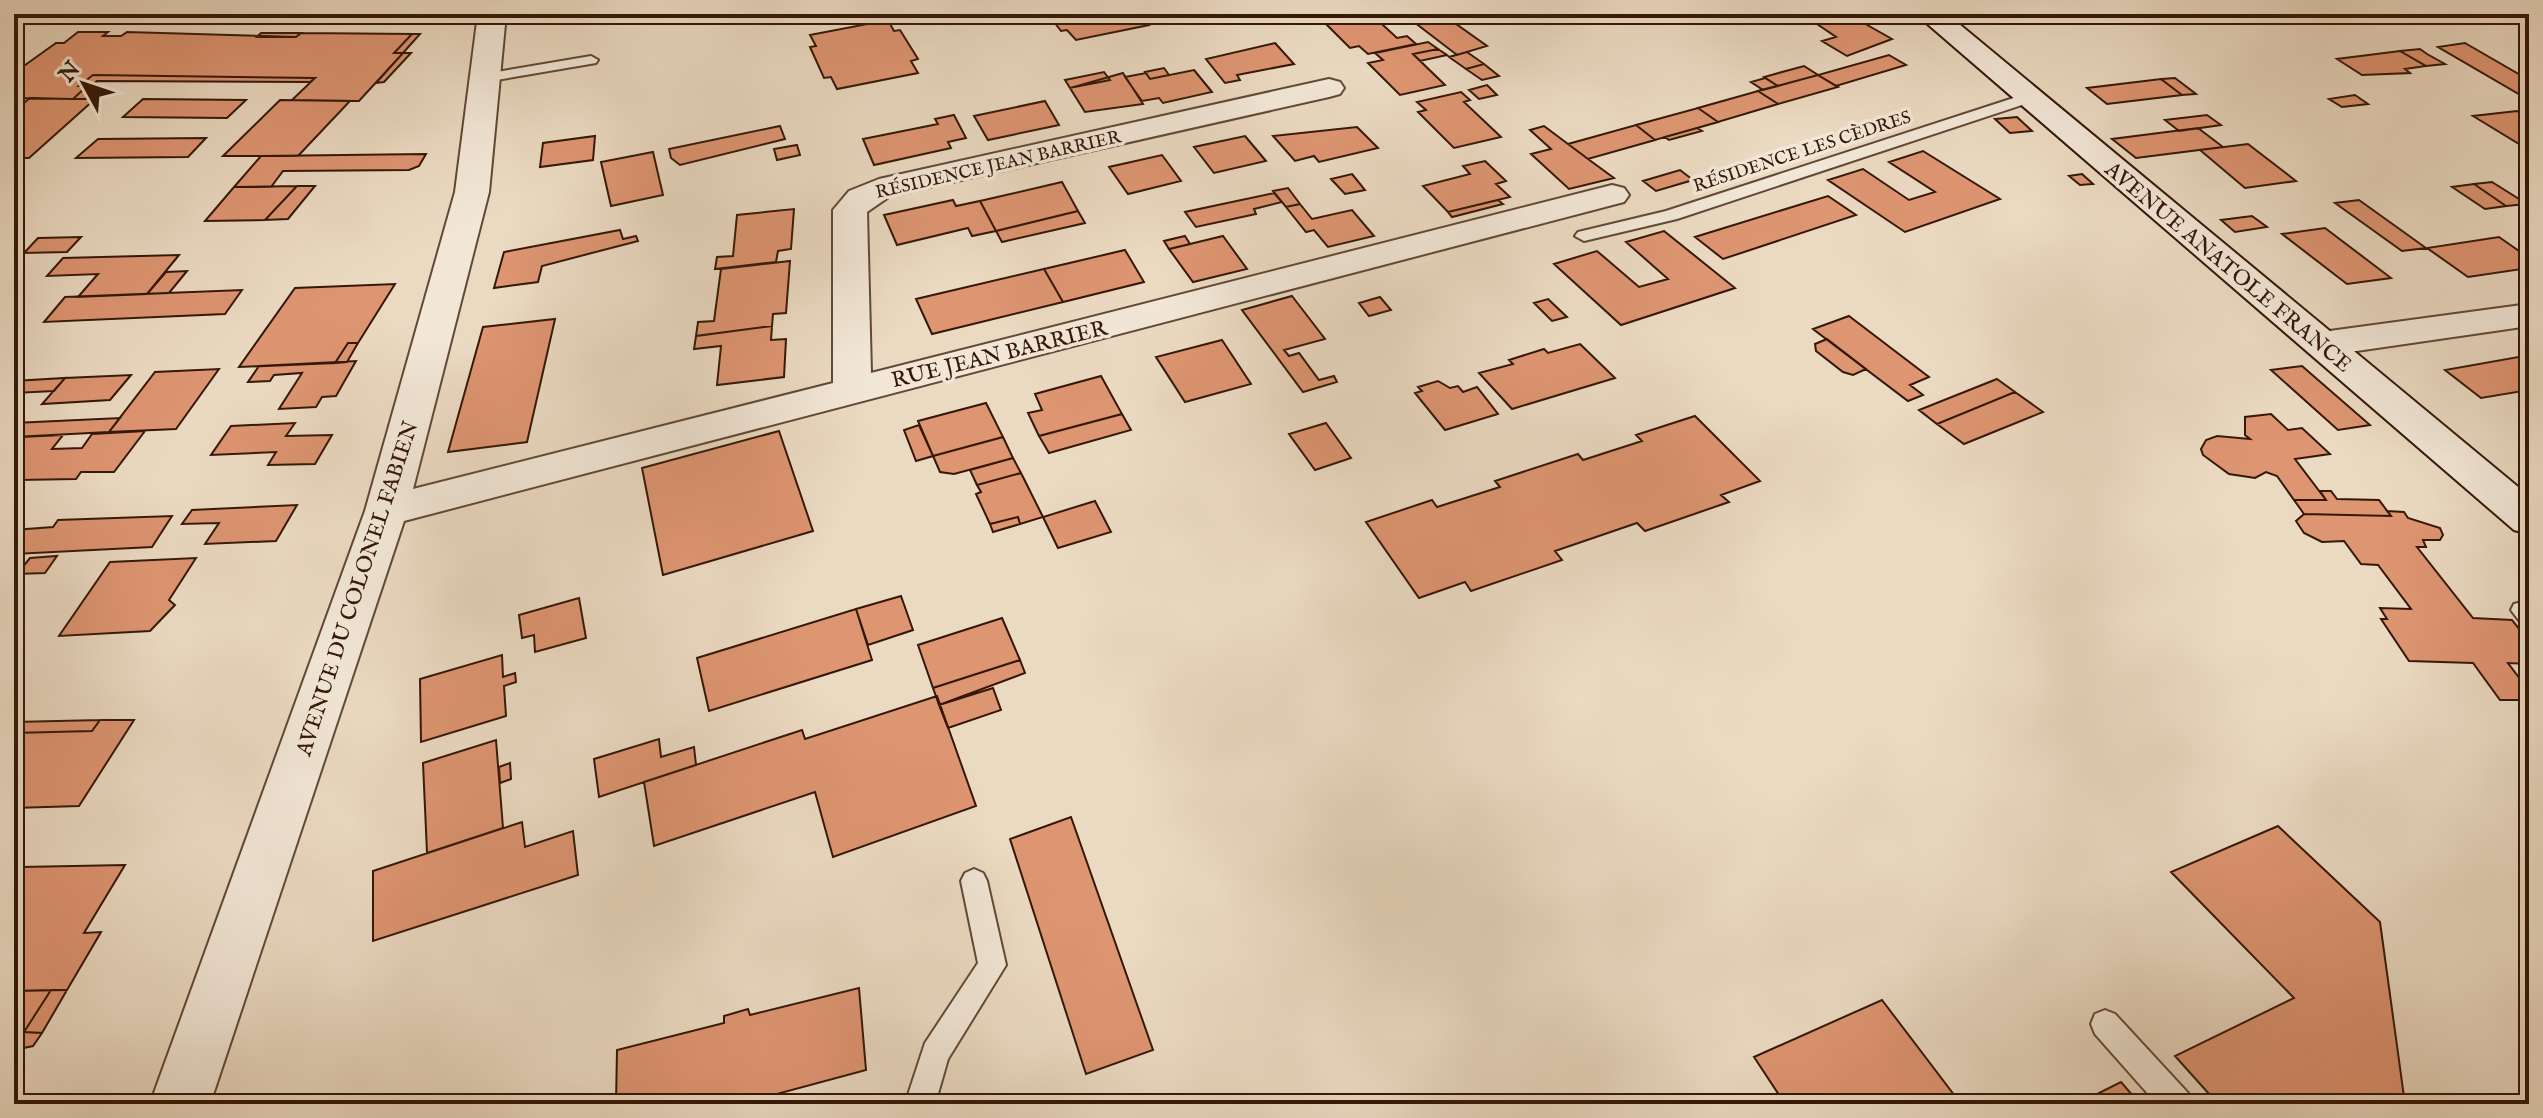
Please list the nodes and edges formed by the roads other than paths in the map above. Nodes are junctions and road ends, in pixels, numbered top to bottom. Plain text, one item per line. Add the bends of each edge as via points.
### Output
1 (492, 14) edge
2 (1930, 14) edge
3 (591, 60) dead end
4 (485, 78) junction
5 (1329, 88) dead end
6 (2029, 98) junction
7 (1612, 195) dead end
8 (1584, 236) dead end
9 (2529, 315) edge
10 (2322, 344) junction
11 (852, 391) junction
12 (386, 511) junction
13 (2529, 519) edge
14 (974, 881) dead end
15 (2105, 1024) dead end
16 (180, 1104) edge
17 (920, 1104) edge
18 (2177, 1104) edge

1 - 4 street, AVENUE DU COLONEL FABIEN
2 - 6 street, AVENUE ANATOLE FRANCE
3 - 4 lane
4 - 12 street, AVENUE DU COLONEL FABIEN via 472,192
5 - 11 street, RÉSIDENCE JEAN BARRIER via 879,189 861,198 850,210
6 - 8 lane, RÉSIDENCE LES CÈDRES via 1671,215
6 - 10 street, AVENUE ANATOLE FRANCE
7 - 11 street, RUE JEAN BARRIER
9 - 10 street
10 - 13 street, AVENUE ANATOLE FRANCE
11 - 12 street, RUE JEAN BARRIER
12 - 16 street, AVENUE DU COLONEL FABIEN
14 - 17 lane via 992,965 935,1053
15 - 18 lane

